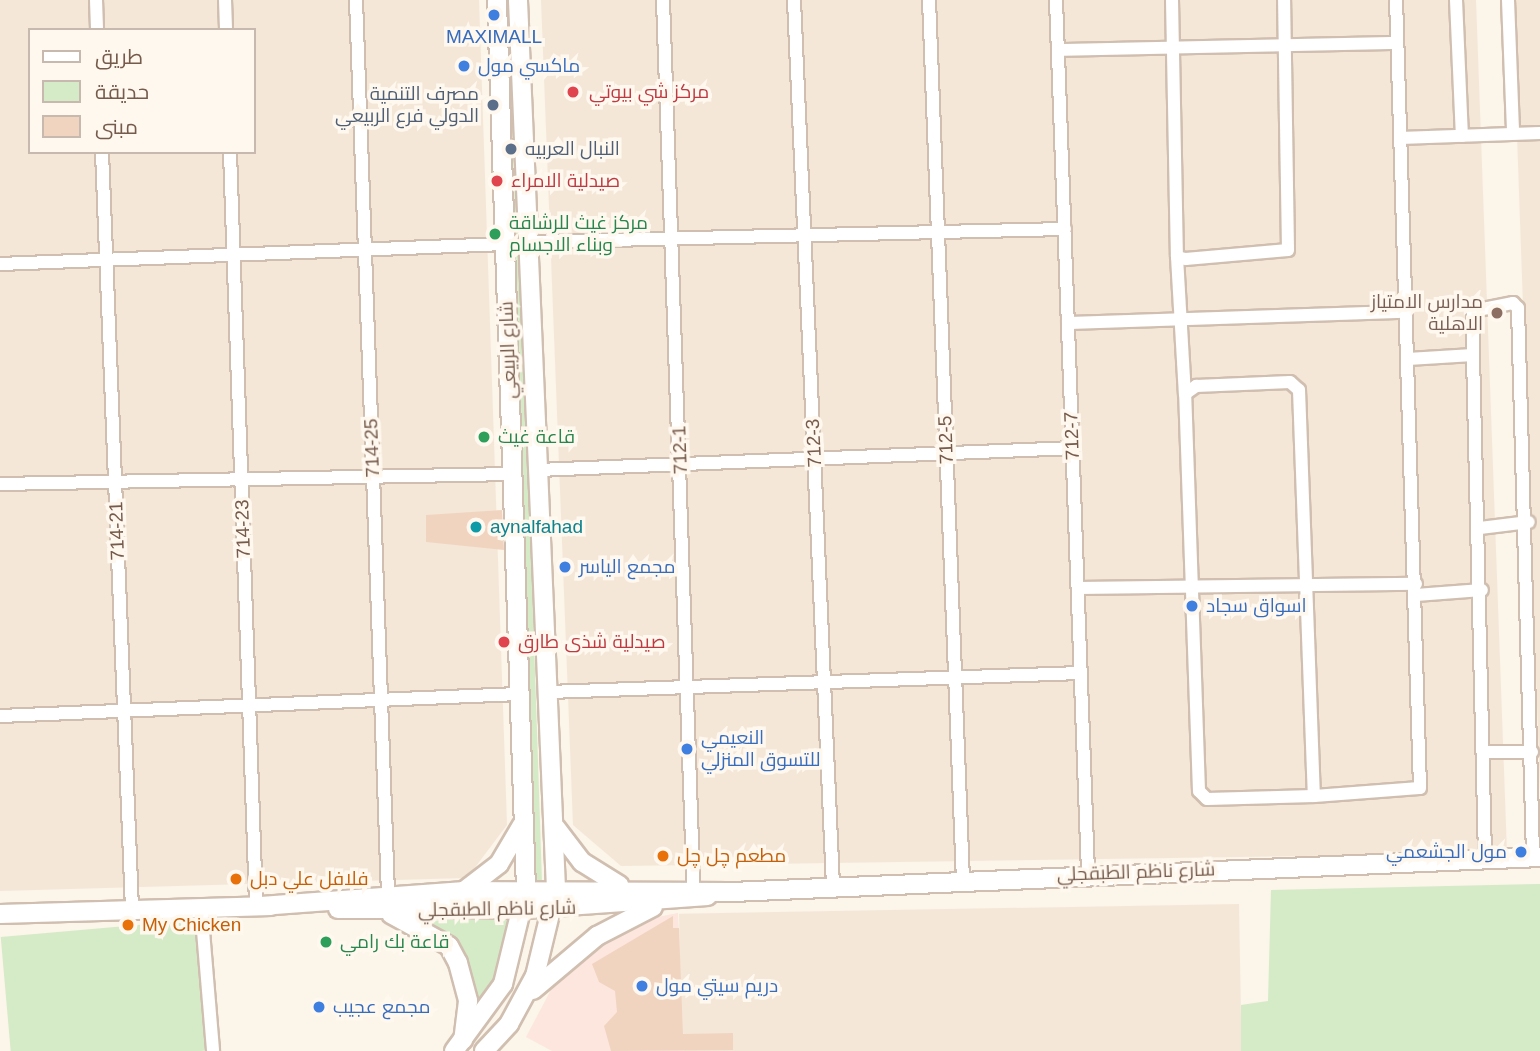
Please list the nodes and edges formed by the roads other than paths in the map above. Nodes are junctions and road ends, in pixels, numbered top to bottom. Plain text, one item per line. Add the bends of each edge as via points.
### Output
1 (96, 0) edge
2 (225, 0) edge
3 (356, 0) edge
4 (497, 0) edge
5 (518, 0) edge
6 (663, 0) edge
7 (794, 0) edge
8 (929, 0) edge
9 (1056, 0) edge
10 (1172, 0) edge
11 (1284, 0) edge
12 (1396, 0) edge
13 (1456, 0) edge
14 (1508, 0) edge
15 (97, 28) edge
16 (226, 28) edge
17 (1397, 43) junction
18 (1286, 46) junction
19 (1173, 49) junction
20 (1058, 50) junction
21 (500, 107) junction
22 (521, 107) junction
23 (1513, 133) junction
24 (1540, 133) edge
25 (1462, 136) junction
26 (1400, 138) junction
27 (102, 154) edge
28 (230, 154) edge
29 (1065, 229) junction
30 (938, 232) junction
31 (805, 235) junction
32 (672, 239) junction
33 (528, 243) junction
34 (505, 244) junction
35 (365, 250) junction
36 (234, 255) junction
37 (1177, 257) junction
38 (106, 260) junction
39 (0, 264) edge
40 (1406, 312) junction
41 (1178, 319) junction
42 (1068, 323) junction
43 (1473, 355) junction
44 (1408, 359) junction
45 (1185, 394) junction
46 (1073, 448) junction
47 (947, 453) junction
48 (814, 459) junction
49 (680, 464) junction
50 (538, 470) junction
51 (512, 474) junction
52 (373, 477) junction
53 (241, 479) junction
54 (115, 481) junction
55 (0, 484) edge
56 (1534, 508) edge
57 (1529, 522) junction
58 (1480, 528) junction
59 (1307, 586) junction
60 (1192, 587) junction
61 (1078, 588) junction
62 (1416, 590) junction
63 (1482, 590) junction
64 (1081, 673) junction
65 (955, 677) junction
66 (824, 682) junction
67 (689, 687) junction
68 (548, 692) junction
69 (519, 694) junction
70 (381, 699) junction
71 (249, 705) junction
72 (124, 710) junction
73 (0, 716) edge
74 (1484, 752) junction
75 (1532, 752) junction
76 (1314, 796) junction
77 (524, 822) junction
78 (555, 826) junction
79 (1537, 857) edge
80 (1485, 858) junction
81 (1088, 873) junction
82 (963, 880) junction
83 (833, 885) junction
84 (632, 888) junction
85 (556, 889) junction
86 (526, 890) junction
87 (464, 891) junction
88 (694, 894) junction
89 (386, 904) junction
90 (660, 904) junction
91 (258, 906) junction
92 (201, 907) junction
93 (555, 908) junction
94 (525, 909) junction
95 (132, 910) junction
96 (0, 914) edge
97 (509, 1024) junction
98 (459, 1046) edge
99 (213, 1051) edge
100 (484, 1051) edge

1 - 15 street
2 - 16 street
3 - 35 street, 714-25
4 - 21 main road, شارع الربيعي
5 - 22 main road, شارع الربيعي
6 - 32 street, 712-1
7 - 31 street, 712-3
8 - 30 street, 712-5
9 - 20 street, 712-7
10 - 19 street
11 - 18 street
12 - 17 street
13 - 25 street
14 - 23 street
17 - 18 street
17 - 26 street
18 - 19 street
18 - 37 street via 1288,250
19 - 20 street
19 - 37 street
20 - 29 street, 712-7
21 - 22 main road
21 - 34 main road, شارع الربيعي
22 - 33 main road, شارع الربيعي
23 - 24 street
23 - 25 street
25 - 26 street
26 - 40 street
27 - 38 street, 714-21
28 - 36 street, 714-23
29 - 30 street
29 - 42 street, 712-7
30 - 31 street
30 - 47 street, 712-5
31 - 32 street
31 - 48 street, 712-3
32 - 33 street
32 - 49 street, 712-1
33 - 50 main road, شارع الربيعي
34 - 35 street
34 - 51 main road, شارع الربيعي
35 - 36 street
35 - 52 street, 714-25
36 - 38 street
36 - 53 street, 714-23
37 - 41 street
38 - 39 street
38 - 54 street, 714-21
40 - 41 street
40 - 44 street
41 - 42 street
41 - 45 street
42 - 46 street, 712-7
43 - 44 street
43 - 56 street via 1474,311 1513,303 1518,307
43 - 58 street
44 - 62 street
45 - 59 street via 1196,386 1296,385
45 - 60 street
46 - 47 street
46 - 61 street, 712-7
47 - 48 street
47 - 65 street, 712-5
48 - 49 street
48 - 66 street, 712-3
49 - 50 street
49 - 67 street, 712-1
50 - 68 main road, شارع الربيعي
51 - 52 street
51 - 69 main road, شارع الربيعي
52 - 53 street
52 - 70 street, 714-25
53 - 54 street
53 - 71 street, 714-23
54 - 55 street
54 - 72 street, 714-21
56 - 57 street
57 - 58 street
57 - 75 street
58 - 63 street
59 - 60 street
59 - 62 street
59 - 76 street
60 - 61 street
60 - 76 street via 1201,796
61 - 64 street, 712-7
62 - 63 street
62 - 76 street via 1420,788
63 - 74 street
64 - 65 street
64 - 81 street, 712-7
65 - 66 street
65 - 82 street, 712-5
66 - 67 street
66 - 83 street, 712-3
67 - 68 street
67 - 88 street, 712-1
68 - 78 main road, شارع الربيعي
69 - 70 street
69 - 77 main road, شارع الربيعي
70 - 71 street
70 - 89 street, 714-25
71 - 72 street
71 - 91 street, 714-23
72 - 73 street
72 - 95 street, 714-21
74 - 75 street
74 - 80 street
75 - 79 street
77 - 86 main road, شارع الربيعي
77 - 87 main road via 499,864
78 - 84 main road via 598,876
78 - 85 main road, شارع الربيعي
79 - 80 main road, شارع ناظم الطبقجلي
80 - 81 main road, شارع ناظم الطبقجلي
81 - 82 main road, شارع ناظم الطبقجلي
82 - 83 main road, شارع ناظم الطبقجلي
83 - 88 main road, شارع ناظم الطبقجلي
84 - 85 main road, شارع ناظم الطبقجلي
84 - 88 main road, شارع ناظم الطبقجلي
85 - 86 main road, شارع ناظم الطبقجلي
85 - 93 main road, شارع الربيعي
86 - 87 main road, شارع ناظم الطبقجلي
86 - 94 main road, شارع الربيعي
87 - 89 main road, شارع ناظم الطبقجلي
88 - 90 main road, شارع ناظم الطبقجلي
89 - 91 main road, شارع ناظم الطبقجلي
89 - 94 main road, شارع ناظم الطبقجلي
89 - 98 main road via 449,946 468,1000
90 - 93 main road, شارع ناظم الطبقجلي
90 - 97 main road via 574,952
91 - 92 main road, شارع ناظم الطبقجلي
92 - 95 main road, شارع ناظم الطبقجلي
92 - 99 street
93 - 94 main road, شارع ناظم الطبقجلي
93 - 97 main road, شارع الربيعي via 545,952
94 - 98 main road, شارع الربيعي via 503,984
95 - 96 main road, شارع ناظم الطبقجلي
97 - 100 main road

